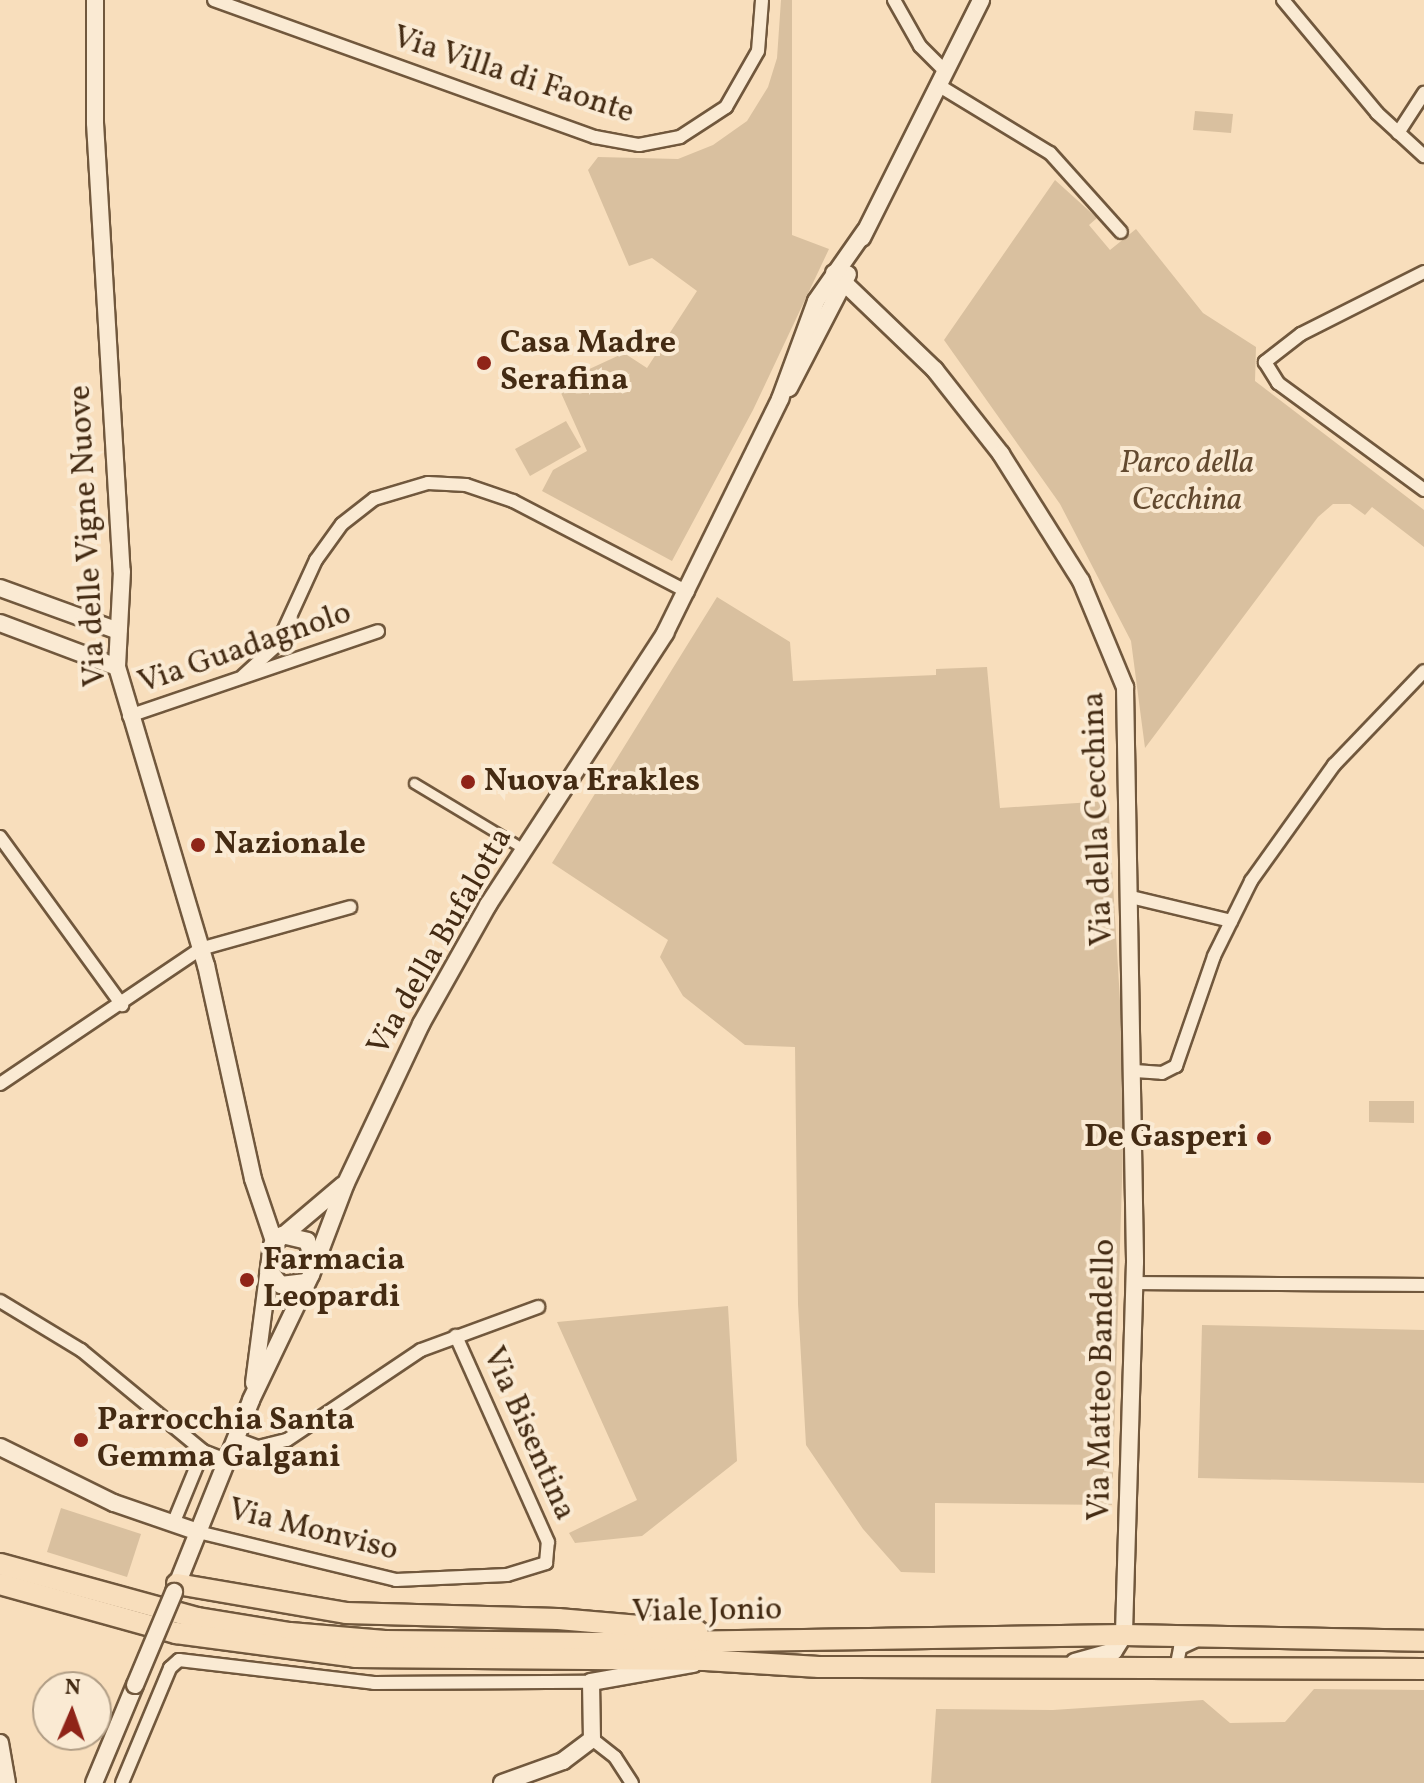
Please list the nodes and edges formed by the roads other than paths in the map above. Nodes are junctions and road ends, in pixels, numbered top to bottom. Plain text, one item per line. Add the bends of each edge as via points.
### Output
1 (95, 0) edge
2 (214, 0) edge
3 (762, 0) edge
4 (894, 0) edge
5 (981, 0) edge
6 (1290, 3) edge
7 (235, 4) edge
8 (941, 78) junction
9 (1424, 93) edge
10 (1398, 133) junction
11 (1424, 156) edge
12 (1121, 232) dead end
13 (1424, 272) edge
14 (840, 278) junction
15 (1424, 490) edge
16 (0, 588) edge
17 (688, 592) junction
18 (0, 623) edge
19 (118, 631) junction
20 (378, 631) dead end
21 (117, 667) junction
22 (1424, 671) edge
23 (243, 676) junction
24 (129, 716) junction
25 (414, 783) dead end
26 (0, 837) edge
27 (524, 849) junction
28 (1131, 897) junction
29 (350, 907) dead end
30 (1231, 921) junction
31 (200, 949) junction
32 (122, 1005) junction
33 (1135, 1071) junction
34 (0, 1084) edge
35 (1135, 1126) joint
36 (346, 1183) junction
37 (278, 1238) junction
38 (314, 1261) junction
39 (270, 1272) junction
40 (306, 1282) junction
41 (1135, 1283) junction
42 (1424, 1285) edge
43 (0, 1301) edge
44 (538, 1307) dead end
45 (456, 1336) junction
46 (251, 1400) junction
47 (236, 1439) junction
48 (0, 1447) edge
49 (203, 1451) junction
50 (227, 1460) junction
51 (173, 1524) junction
52 (198, 1532) junction
53 (550, 1554) joint
54 (0, 1564) edge
55 (0, 1584) edge
56 (175, 1588) junction
57 (1124, 1635) junction
58 (1212, 1636) junction
59 (776, 1641) junction
60 (1424, 1641) edge
61 (705, 1660) junction
62 (1042, 1669) junction
63 (1176, 1669) junction
64 (1424, 1669) edge
65 (591, 1682) junction
66 (592, 1739) junction
67 (0, 1743) edge
68 (7, 1783) edge
69 (94, 1783) edge
70 (122, 1783) edge
71 (502, 1783) edge
72 (632, 1783) edge

1 - 19 street, Via delle Vigne Nuove via 95,123 122,571
2 - 7 street, Via Villa di Faonte
3 - 7 street, Via Villa di Faonte via 758,51 726,107 680,137 639,145 595,137
4 - 8 street
5 - 8 street, Via della Bufalotta
6 - 10 street
8 - 12 street via 1050,153
8 - 14 street, Via della Bufalotta
9 - 10 street
10 - 11 street
13 - 15 street via 1268,355 1266,366 1278,383
14 - 17 street, Via della Bufalotta via 805,325 780,399
14 - 28 street, Via della Cecchina via 935,370 993,442 1044,516 1101,620 1120,664 1129,716
16 - 19 street
17 - 23 street via 513,501 466,485 428,483 374,499 342,524 316,560 277,645
17 - 27 street, Via della Bufalotta via 606,731
18 - 21 street
19 - 21 street, Via delle Vigne Nuove
20 - 23 street, Via Guadagnolo
21 - 24 street, Via delle Vigne Nuove
22 - 30 street via 1326,775 1251,881
23 - 24 street, Via Guadagnolo
24 - 31 street, Via delle Vigne Nuove
25 - 27 street
26 - 32 street
27 - 36 street, Via della Bufalotta via 421,1024
28 - 30 street
28 - 33 street, Via della Cecchina
29 - 31 street
30 - 33 street via 1176,1066 1167,1072
31 - 32 street
31 - 37 street, Via delle Vigne Nuove via 253,1179
32 - 34 street
33 - 35 street, Via della Cecchina
35 - 41 street, Via Matteo Bandello
36 - 37 street
36 - 38 street, Via della Bufalotta
37 - 38 street via 307,1241
37 - 39 street
38 - 40 street
39 - 40 street via 281,1285
39 - 46 street
40 - 46 street
41 - 42 street
41 - 57 street, Via Matteo Bandello
43 - 49 street via 81,1350
44 - 45 street
45 - 47 street via 412,1355 287,1440 258,1447
45 - 53 street, Via Bisentina
46 - 47 street
47 - 50 street
48 - 51 street via 114,1503
49 - 50 street
49 - 51 street
50 - 52 street
51 - 52 street
52 - 53 street, Via Monviso via 348,1572 408,1581 520,1573 546,1563
52 - 56 street
54 - 59 main road, Viale Jonio via 179,1614 316,1636 477,1643
55 - 61 main road, Viale Jonio via 143,1625 293,1651 411,1659
56 - 59 main road via 346,1613 591,1621
56 - 69 street, bridge
57 - 58 main road, Viale Jonio
57 - 59 main road, Viale Jonio
57 - 62 street via 1110,1653
58 - 60 main road, Viale Jonio
58 - 63 street via 1180,1648
61 - 62 main road, Viale Jonio
61 - 65 street
62 - 63 main road, Viale Jonio
63 - 64 main road, Viale Jonio
65 - 66 street
65 - 70 street via 374,1683 179,1660 170,1668
66 - 71 street via 563,1761
66 - 72 street via 615,1757
67 - 68 street

